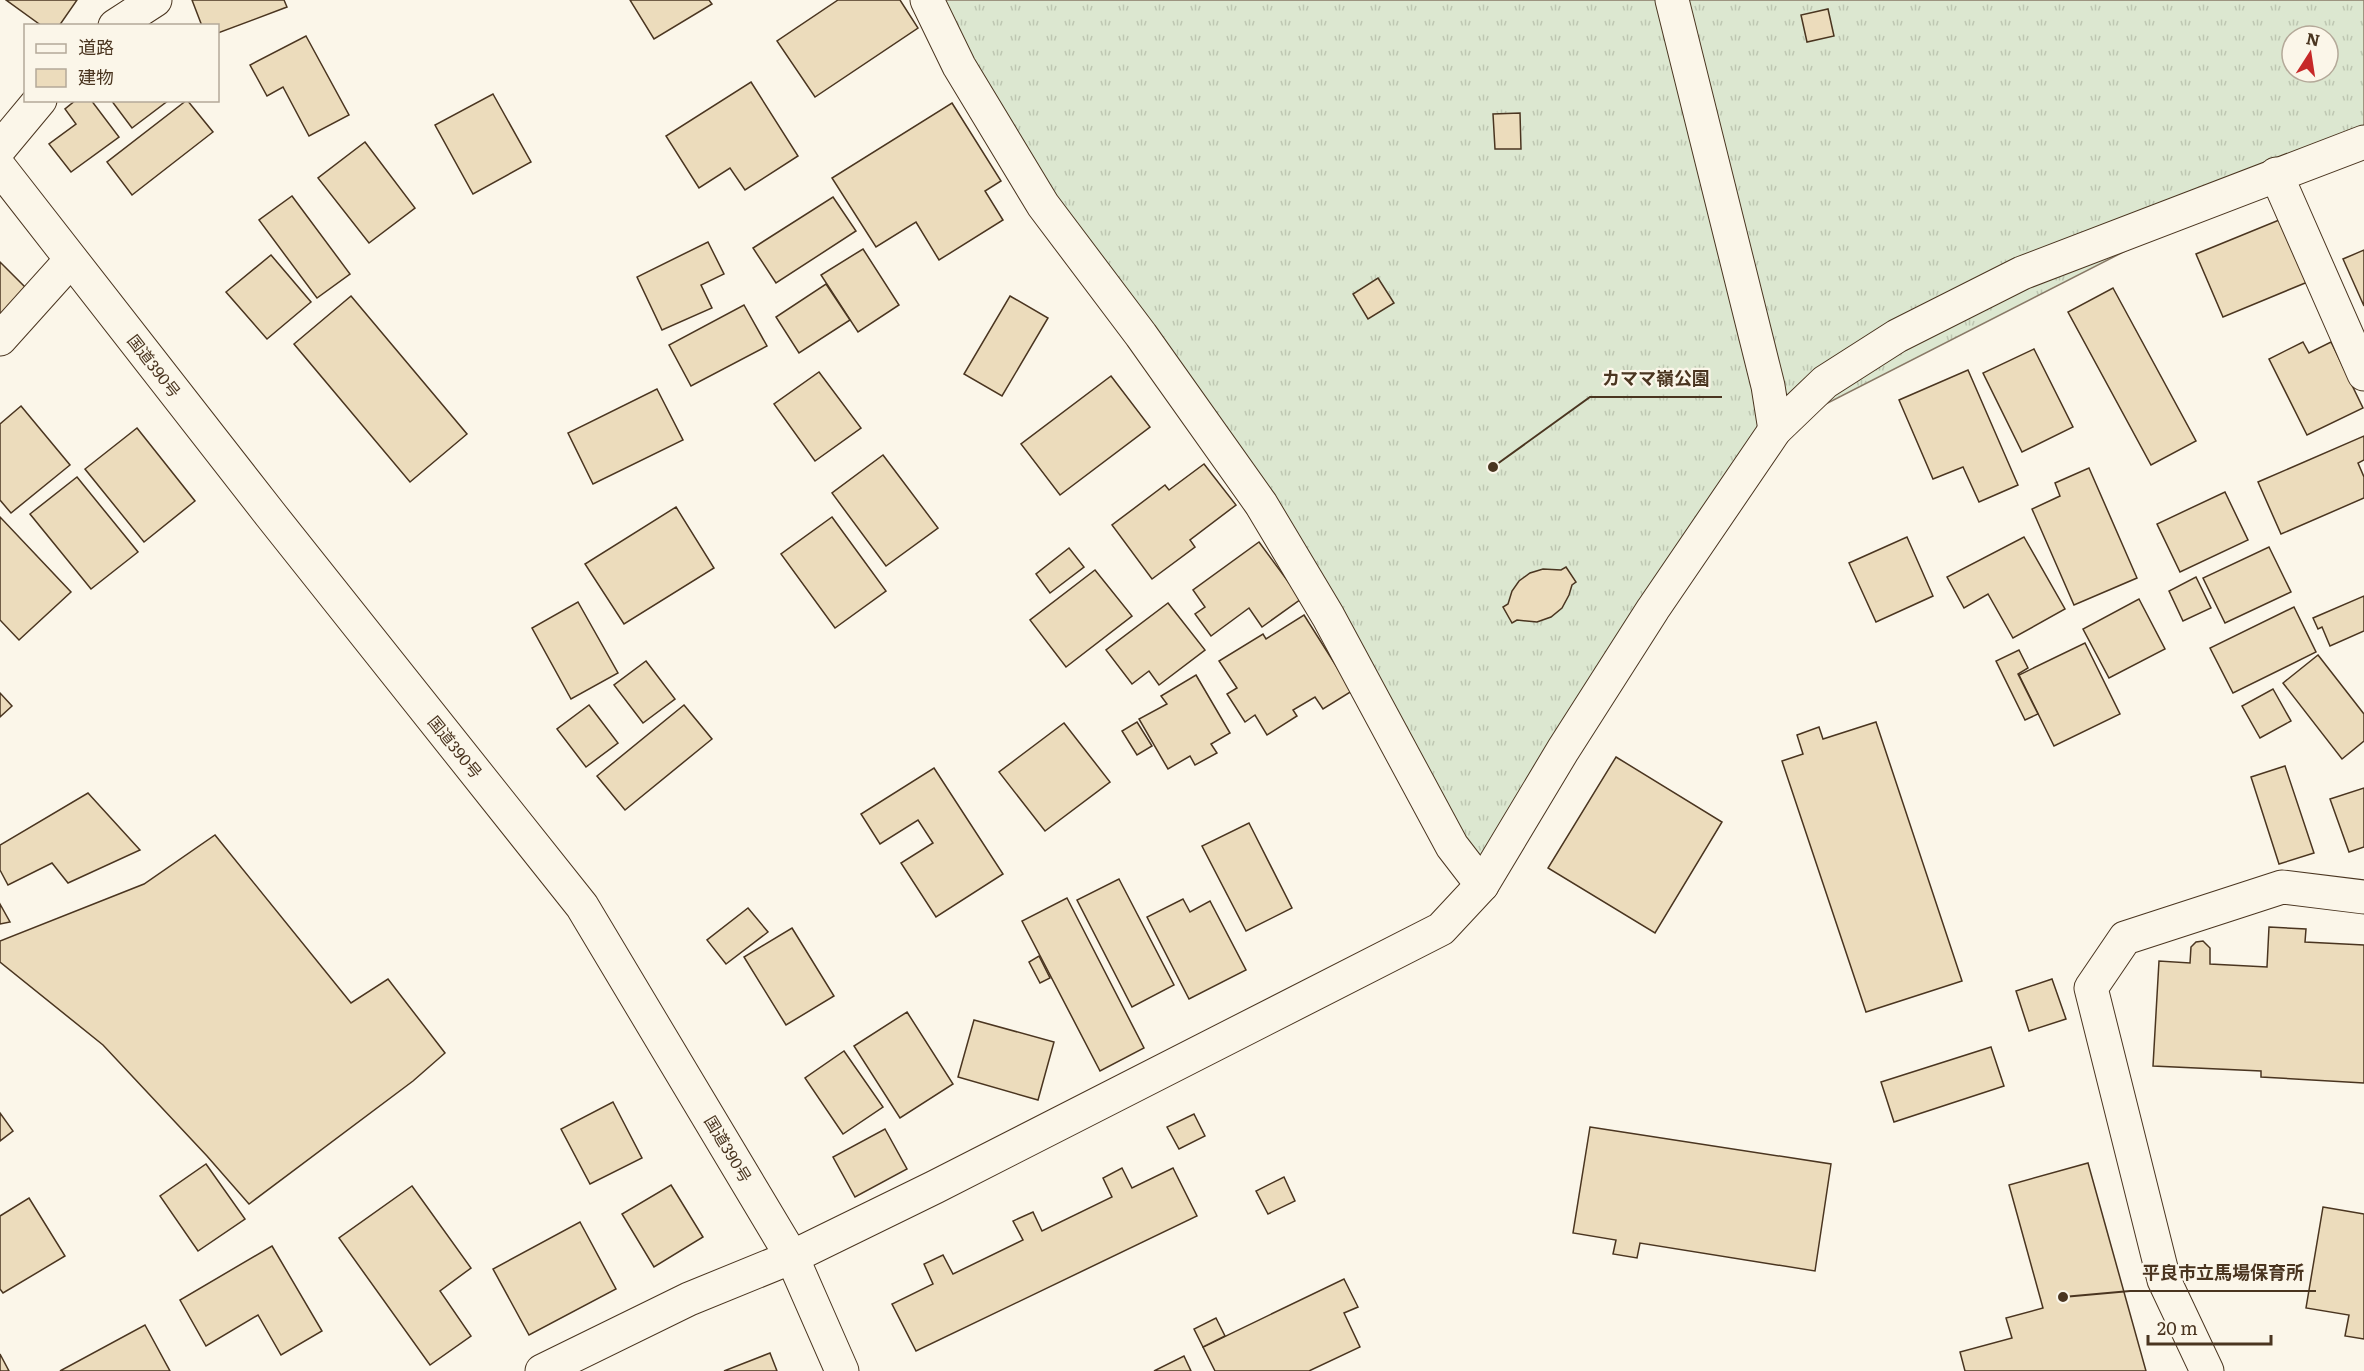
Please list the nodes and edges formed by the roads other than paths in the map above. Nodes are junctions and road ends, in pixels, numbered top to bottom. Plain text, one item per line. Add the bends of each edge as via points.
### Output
1 (155, 0) edge
2 (927, 0) edge
3 (1672, 0) edge
4 (118, 24) edge
5 (38, 102) edge
6 (2364, 142) edge
7 (0, 148) edge
8 (0, 168) edge
9 (2276, 174) junction
10 (71, 260) junction
11 (0, 339) edge
12 (2364, 374) edge
13 (1775, 430) junction
14 (1482, 885) junction
15 (2364, 897) edge
16 (792, 1257) junction
17 (542, 1371) edge
18 (842, 1371) edge
19 (2207, 1371) edge

1 - 4 main road
2 - 14 main road via 959,66 1043,205 1260,504 1328,616 1452,846
3 - 13 main road via 1768,386
5 - 7 main road
6 - 9 main road
8 - 10 main road, 国道390号
9 - 12 main road
9 - 13 main road via 2022,273 1897,336 1825,382
10 - 11 main road
10 - 16 main road, 国道390号 via 582,906
13 - 14 main road via 1653,609
14 - 16 main road via 1441,929
15 - 19 main road via 2282,887 2125,938 2091,988 2164,1280
16 - 17 main road via 689,1299
16 - 18 main road, 国道390号

